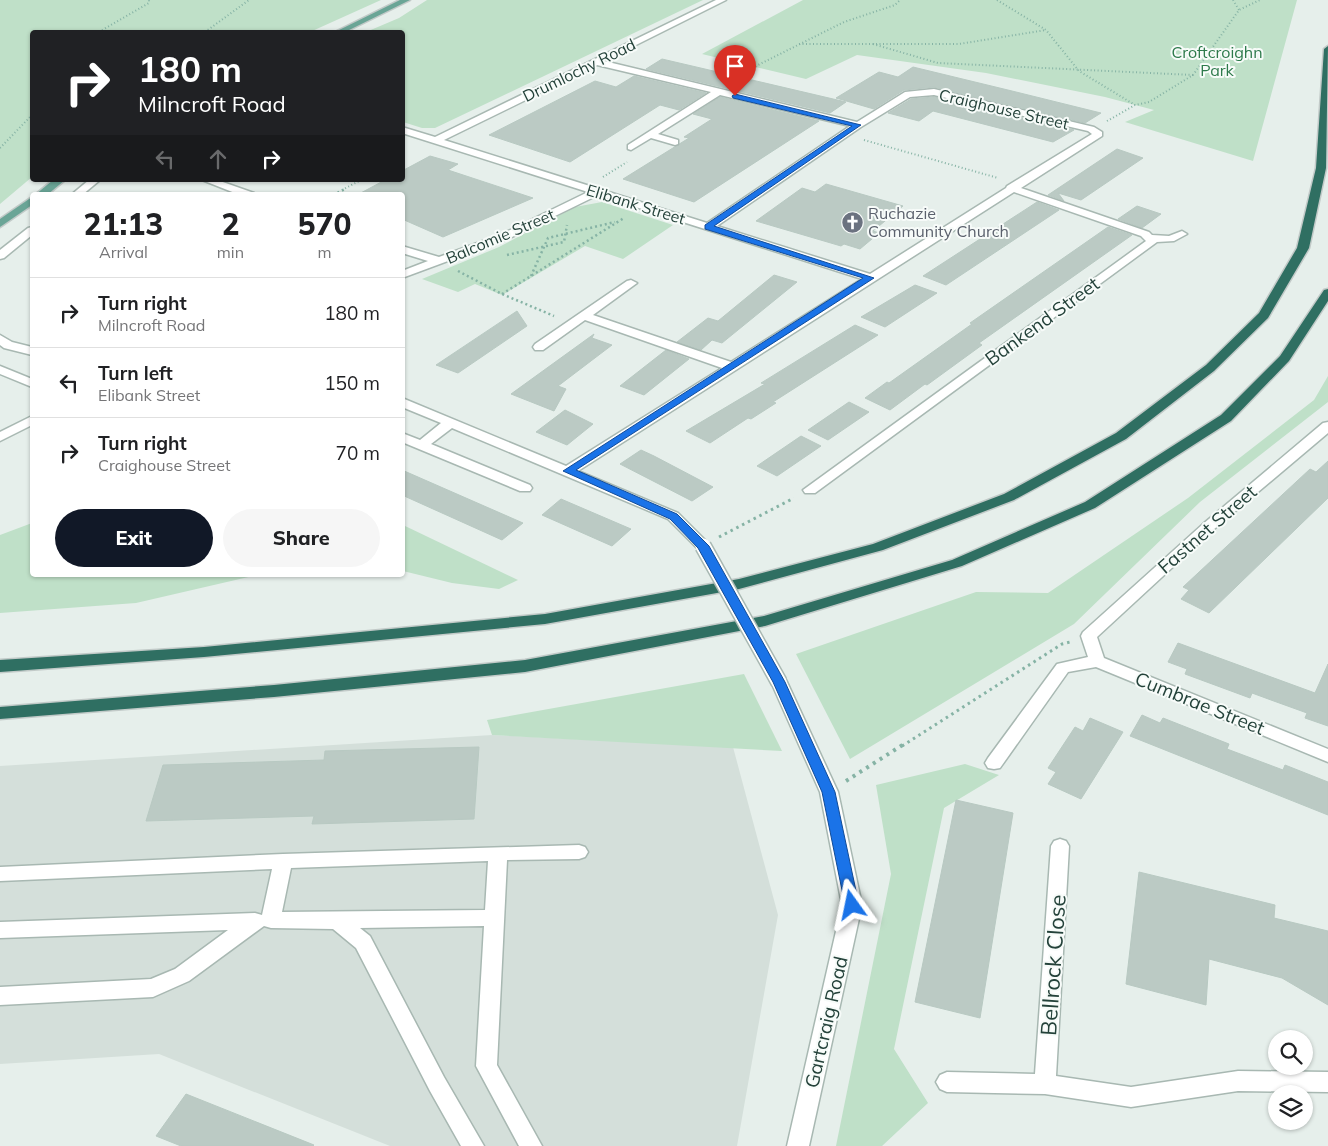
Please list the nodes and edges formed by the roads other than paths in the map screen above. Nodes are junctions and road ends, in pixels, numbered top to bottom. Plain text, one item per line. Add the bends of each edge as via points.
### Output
1 (406, 0) edge
2 (722, 0) edge
3 (343, 30) edge
4 (1328, 49) edge
5 (596, 62) junction
6 (718, 92) junction
7 (858, 125) junction
8 (405, 131) edge
9 (650, 135) junction
10 (435, 140) junction
11 (675, 142) dead end
12 (631, 147) road end
13 (57, 182) edge
14 (92, 182) edge
15 (213, 182) edge
16 (1014, 186) junction
17 (591, 190) junction
18 (44, 192) edge
19 (80, 192) edge
20 (241, 192) edge
21 (30, 202) edge
22 (0, 224) edge
23 (708, 227) junction
24 (30, 232) edge
25 (1182, 234) dead end
26 (1148, 238) junction
27 (405, 249) edge
28 (0, 256) edge
29 (439, 262) junction
30 (405, 274) edge
31 (870, 278) junction
32 (631, 284) dead end
33 (1328, 292) edge
34 (584, 316) junction
35 (3, 344) edge
36 (539, 347) dead end
37 (30, 351) edge
38 (732, 367) junction
39 (0, 370) edge
40 (30, 382) edge
41 (405, 403) edge
42 (30, 421) edge
43 (452, 422) junction
44 (1328, 426) edge
45 (0, 437) edge
46 (405, 438) edge
47 (422, 445) junction
48 (568, 471) junction
49 (525, 488) dead end
50 (810, 490) road end
51 (1098, 661) junction
52 (0, 666) edge
53 (0, 713) edge
54 (1328, 756) edge
55 (994, 763) dead end
56 (1060, 846) dead end
57 (580, 852) dead end
58 (498, 853) junction
59 (283, 861) junction
60 (0, 874) edge
61 (494, 918) junction
62 (263, 920) junction
63 (337, 920) junction
64 (0, 930) edge
65 (0, 996) edge
66 (946, 1082) dead end
67 (1328, 1082) edge
68 (1045, 1084) junction
69 (472, 1146) edge
70 (531, 1146) edge
71 (798, 1146) edge

1 - 3 main road
2 - 5 street, Drumlochy Road
4 - 52 highway via 1321,168 1302,248 1264,315 1210,368 1121,436 1008,496 878,547 739,584 554,617 204,652
5 - 6 street
5 - 10 street, Drumlochy Road
6 - 7 street
6 - 9 street
7 - 16 street, Craighouse Street via 908,94 934,92 1095,132
7 - 23 street, Craighouse Street
8 - 10 street, Elibank Street
9 - 11 street
9 - 12 street
10 - 17 street, Elibank Street
13 - 18 main road
14 - 19 street
15 - 20 street
16 - 26 street via 1145,234
16 - 31 street
17 - 23 street, Elibank Street
17 - 29 street, Balcomie Street via 506,236
21 - 22 main road
23 - 31 street, Elibank Street
24 - 28 street
25 - 26 street via 1170,239
26 - 50 street, Bankend Street via 1152,242
27 - 29 street
29 - 30 street, Balcomie Street
31 - 38 street
32 - 34 street
33 - 53 highway via 1285,358 1226,418 1090,504 957,563 765,622 525,666 274,691
34 - 36 street
34 - 38 street
35 - 37 street
38 - 48 street
39 - 40 street
41 - 43 street, Gartcraig Road
42 - 45 street
43 - 47 street
43 - 48 street, Gartcraig Road
44 - 51 street, Fastnet Street via 1208,527 1089,636
46 - 47 street
47 - 49 street
48 - 71 street, Gartcraig Road, bridge via 674,516 703,546 779,682 829,792 852,905
51 - 54 street, Cumbrae Street
51 - 55 street via 1063,668
56 - 68 street, Bellrock Close
57 - 58 street
58 - 59 street
58 - 61 street
59 - 60 street
59 - 62 street
61 - 63 street
61 - 70 street via 486,1066
62 - 63 street
62 - 64 street
62 - 65 street via 182,975 153,988
63 - 69 street via 363,942 436,1084
66 - 68 street
67 - 68 street via 1238,1081 1131,1097

